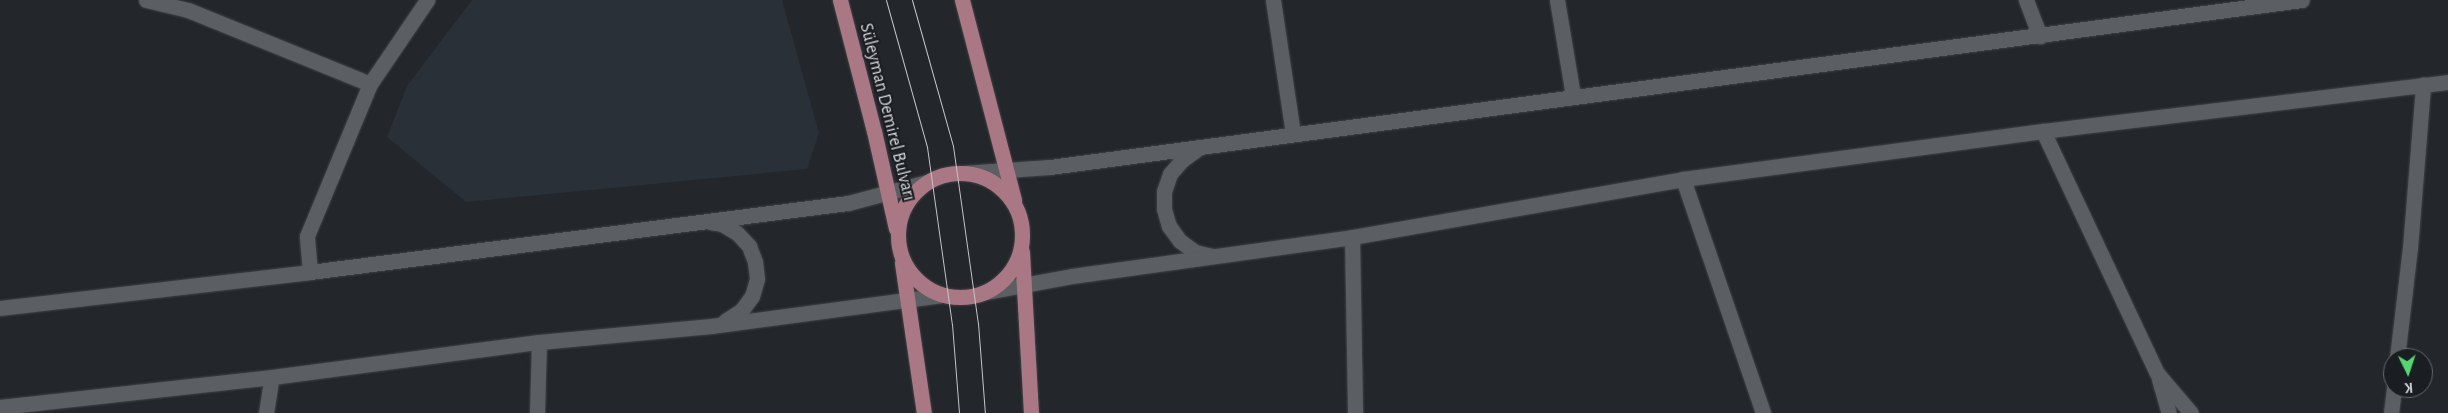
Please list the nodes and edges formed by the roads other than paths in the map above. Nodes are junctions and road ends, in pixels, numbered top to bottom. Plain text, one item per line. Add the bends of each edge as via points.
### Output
1 (146, 0) edge
2 (426, 0) edge
3 (840, 0) edge
4 (962, 0) edge
5 (1273, 0) edge
6 (1556, 0) edge
7 (2026, 0) edge
8 (2302, 0) edge
9 (2040, 36) junction
10 (2448, 82) edge
11 (370, 84) junction
12 (2423, 85) junction
13 (1572, 96) junction
14 (2042, 131) junction
15 (1293, 134) junction
16 (1215, 146) junction
17 (1007, 170) junction
18 (964, 173) junction
19 (1683, 179) junction
20 (927, 182) junction
21 (887, 193) junction
22 (1015, 206) junction
23 (705, 221) junction
24 (897, 233) junction
25 (1352, 237) junction
26 (1021, 246) junction
27 (900, 254) junction
28 (1231, 256) junction
29 (310, 272) junction
30 (1024, 285) junction
31 (985, 292) junction
32 (944, 295) junction
33 (908, 299) junction
34 (0, 308) edge
35 (711, 326) junction
36 (539, 342) junction
37 (2398, 348) edge
38 (2157, 373) junction
39 (272, 377) junction
40 (2393, 398) edge
41 (0, 407) edge
42 (266, 413) edge
43 (537, 413) edge
44 (924, 413) edge
45 (1031, 413) edge
46 (1355, 413) edge
47 (1763, 413) edge
48 (2169, 413) edge
49 (2191, 413) edge
50 (2391, 413) edge

1 - 11 main road via 188,10
2 - 11 main road
3 - 21 main road, Süleyman Demirel Bulvarı
4 - 17 main road
5 - 15 main road
6 - 13 main road
7 - 9 main road
8 - 9 main road
9 - 13 main road
10 - 12 main road
11 - 29 main road via 307,236
12 - 14 main road
12 - 37 main road
13 - 15 main road
14 - 19 main road
14 - 38 main road
15 - 16 main road
16 - 17 main road
16 - 28 main road via 1197,150 1170,174 1164,191 1164,209 1169,226 1180,241 1196,252
17 - 18 main road
17 - 22 main road
18 - 20 main road via 946,174
18 - 22 main road via 986,179 1003,190
19 - 25 main road
19 - 47 main road
20 - 21 main road
20 - 24 main road via 912,195 901,213
21 - 23 main road via 848,203
21 - 24 main road, Süleyman Demirel Bulvarı
22 - 26 main road via 1022,226
23 - 29 main road
23 - 35 main road via 722,224 749,246 757,279 752,296 742,310
24 - 27 main road
25 - 28 main road
25 - 46 main road
26 - 30 main road
26 - 31 main road via 1015,265 1002,281
27 - 32 main road via 910,272 925,286
27 - 33 main road
28 - 30 main road
29 - 34 main road
30 - 31 main road
30 - 45 main road
31 - 32 main road via 964,297
32 - 33 main road
33 - 35 main road
33 - 44 main road
35 - 36 main road
36 - 39 main road
36 - 43 main road
38 - 48 main road
38 - 49 main road
39 - 41 main road
39 - 42 main road
40 - 50 main road

